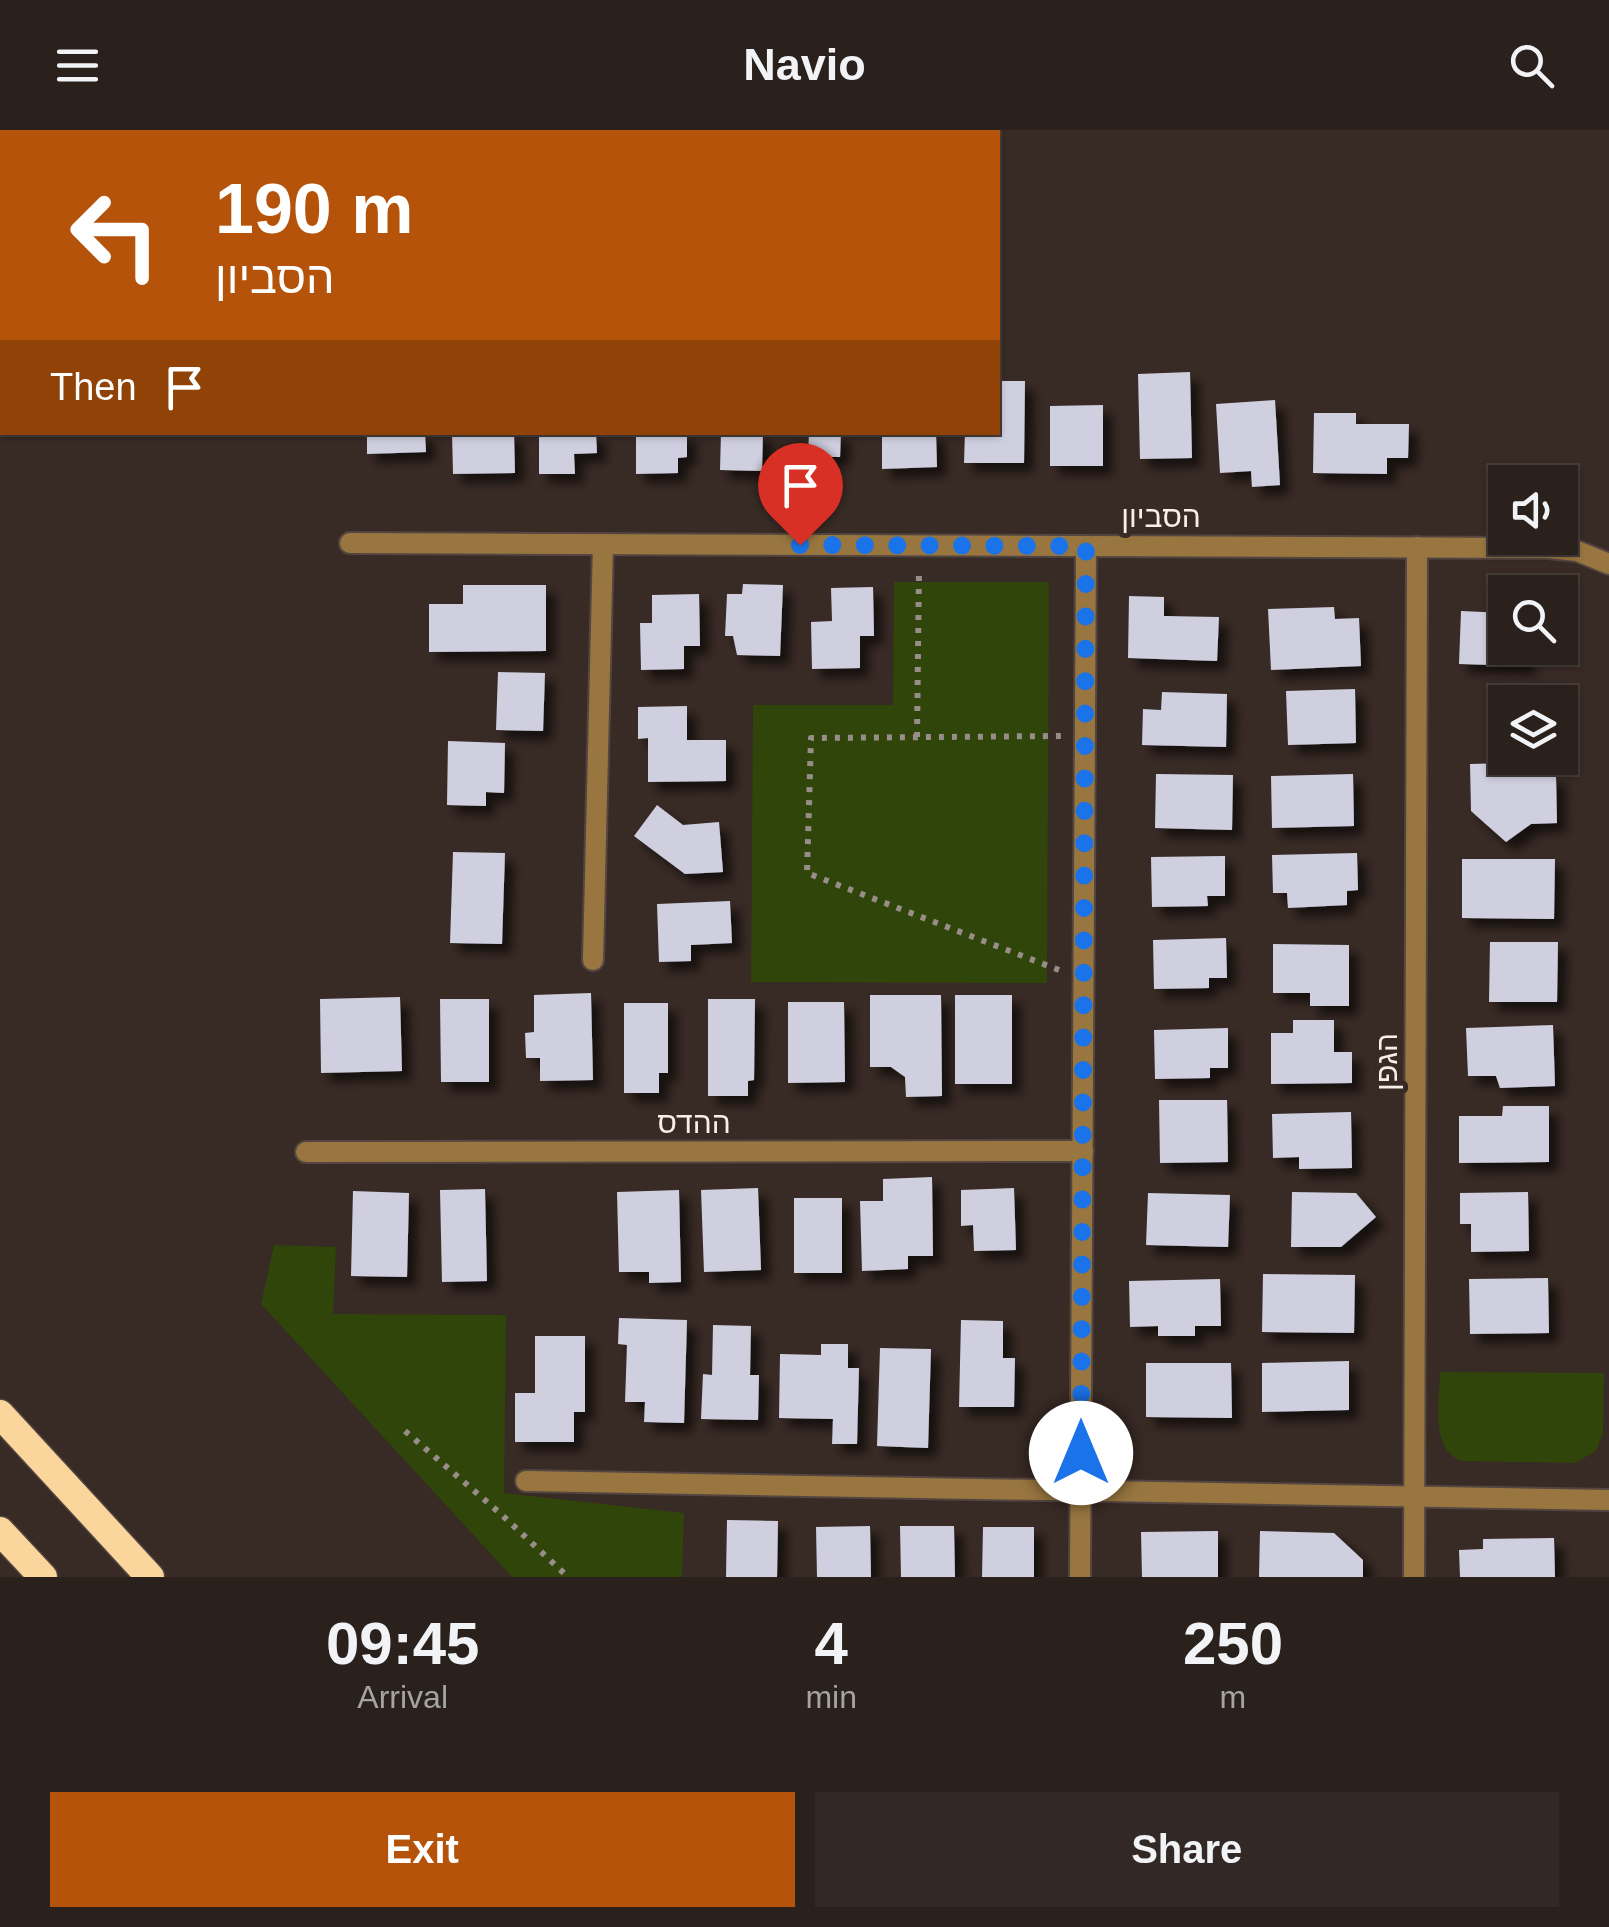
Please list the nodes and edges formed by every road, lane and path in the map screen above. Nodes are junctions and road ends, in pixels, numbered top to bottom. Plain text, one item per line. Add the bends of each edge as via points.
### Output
1 (350, 544) dead end
2 (603, 544) junction
3 (919, 546) junction
4 (1086, 546) junction
5 (1417, 548) junction
6 (1609, 564) edge
7 (1085, 735) junction
8 (916, 737) junction
9 (593, 960) dead end
10 (1084, 980) junction
11 (1082, 1151) junction
12 (306, 1152) dead end
13 (0, 1414) edge
14 (405, 1430) dead end
15 (526, 1481) dead end
16 (1080, 1491) junction
17 (1414, 1496) junction
18 (1609, 1500) edge
19 (0, 1531) edge
20 (43, 1577) edge
21 (150, 1577) edge
22 (568, 1577) edge
23 (1080, 1577) edge
24 (1414, 1577) edge

1 - 2 street, הסביון
2 - 3 street, הסביון
2 - 9 street
3 - 4 street, הסביון
3 - 8 path
4 - 5 street, הסביון
4 - 7 street
5 - 6 street, הסביון via 1548,548
5 - 17 street, הגפן
7 - 8 path
7 - 10 street
8 - 10 path via 811,738 807,873
10 - 11 street
11 - 12 street, ההדס
11 - 16 street
13 - 21 highway
14 - 22 path
15 - 16 street
16 - 17 street
16 - 23 street
17 - 18 street
17 - 24 street, הגפן
19 - 20 highway

